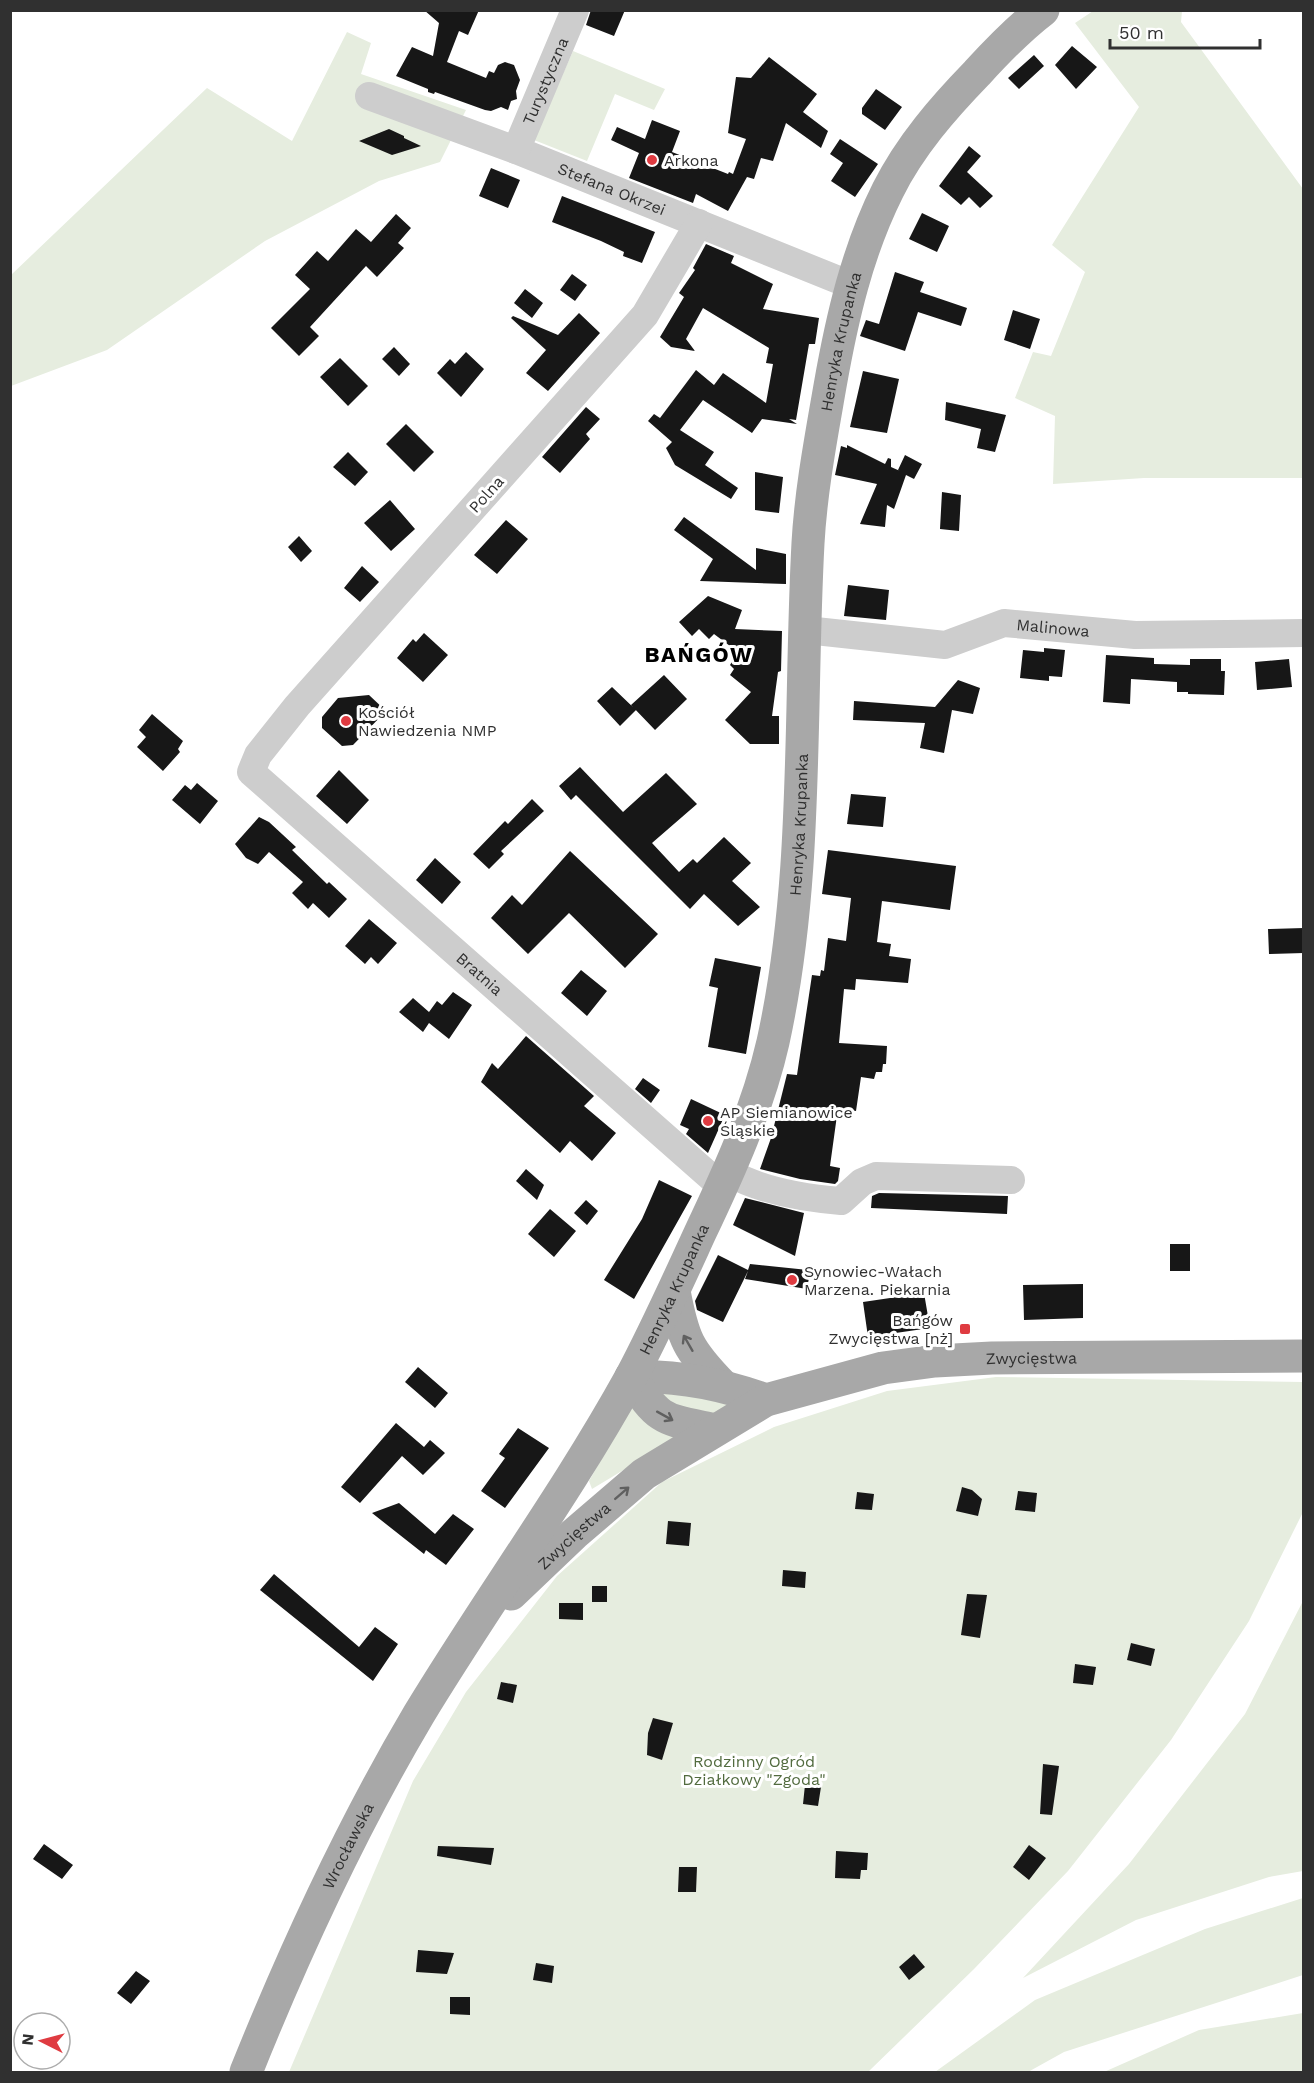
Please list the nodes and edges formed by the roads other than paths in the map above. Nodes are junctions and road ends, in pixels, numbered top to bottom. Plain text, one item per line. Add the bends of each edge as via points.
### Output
1 (575, 10) edge
2 (1043, 10) edge
3 (369, 96) dead end
4 (516, 150) junction
5 (699, 223) junction
6 (851, 285) junction
7 (806, 630) junction
8 (1304, 633) edge
9 (258, 755) joint
10 (724, 1179) junction
11 (1011, 1179) dead end
12 (674, 1291) junction
13 (1304, 1356) edge
14 (631, 1377) junction
15 (722, 1385) junction
16 (766, 1400) junction
17 (715, 1430) junction
18 (471, 1632) junction
19 (246, 2073) edge

1 - 4 street, Turystyczna
2 - 6 main road, Henryka Krupanka via 1020,27 949,102 915,145 889,187
3 - 4 street, Stefana Okrzei
4 - 5 street, Stefana Okrzei
5 - 6 street, Stefana Okrzei
5 - 9 street, Polna via 645,315
6 - 7 main road, Henryka Krupanka via 817,462 808,540
7 - 8 street, Malinowa via 945,645 1004,623 1135,635
7 - 10 main road, Henryka Krupanka via 797,891 787,966 758,1097
9 - 10 street, Bratnia via 251,772
10 - 11 street via 841,1201 862,1182 876,1176
10 - 12 main road, Henryka Krupanka
12 - 14 main road, Henryka Krupanka
15 -> 12 main road via 684,1338
13 - 16 main road, Zwycięstwa via 935,1362 883,1368
14 - 15 main road via 668,1377
14 -> 17 main road via 649,1406 663,1417
14 - 18 main road, Henryka Krupanka
15 - 16 main road
16 - 17 main road, Zwycięstwa
18 -> 17 main road, Zwycięstwa via 644,1474
18 - 19 main road, Wrocławska via 417,1718 355,1833 273,2004

